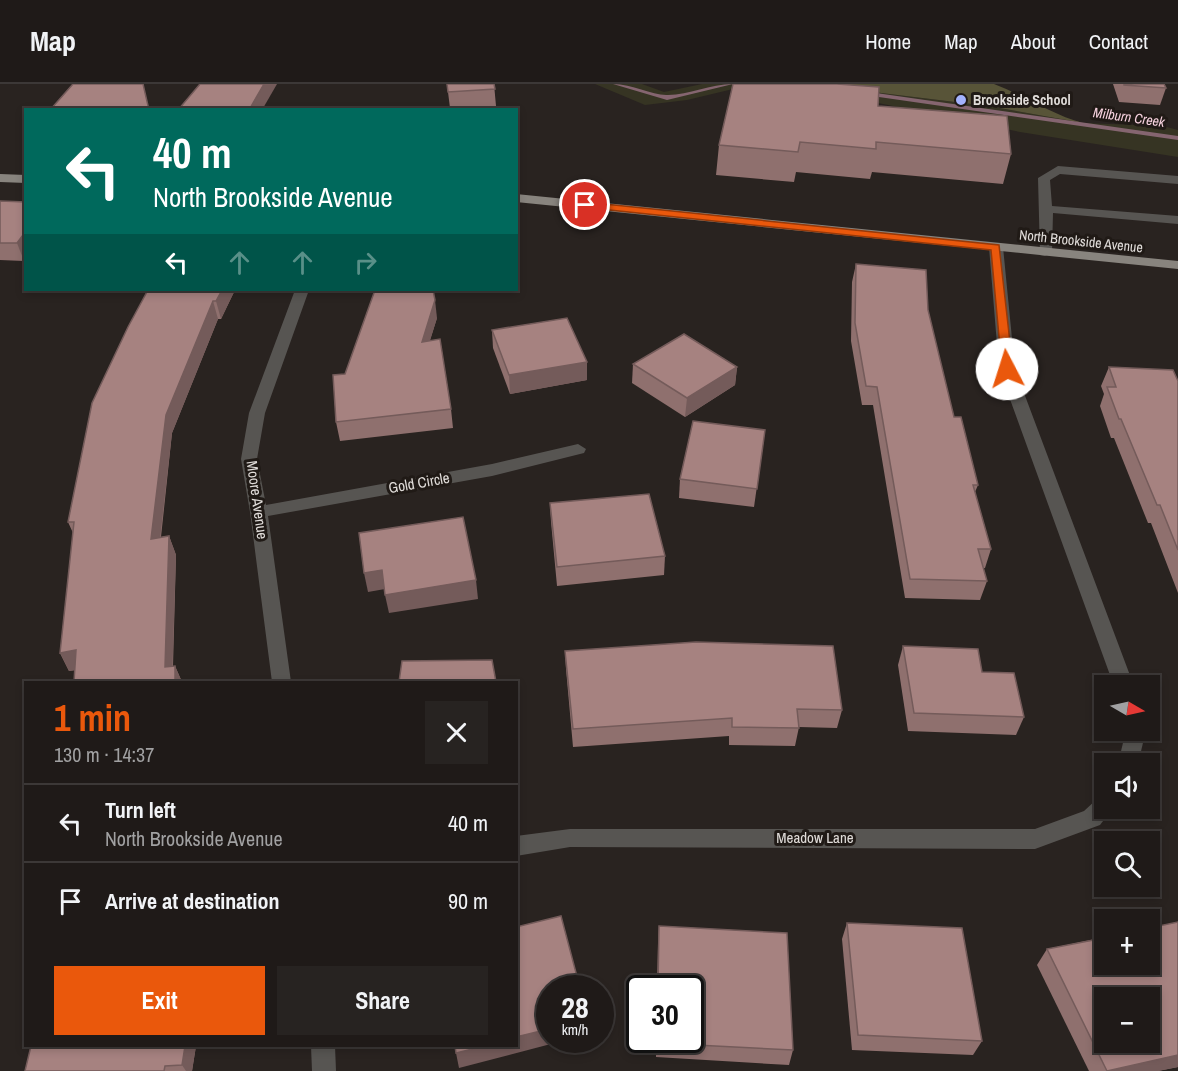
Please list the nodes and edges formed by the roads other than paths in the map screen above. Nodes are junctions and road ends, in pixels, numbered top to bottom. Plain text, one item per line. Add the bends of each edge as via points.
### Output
1 (0, 178) edge
2 (24, 179) edge
3 (1178, 180) edge
4 (518, 198) edge
5 (1046, 209) junction
6 (1178, 220) edge
7 (996, 247) junction
8 (1045, 252) junction
9 (1178, 266) edge
10 (302, 291) edge
11 (578, 449) dead end
12 (259, 512) junction
13 (1120, 675) edge
14 (281, 681) edge
15 (1094, 816) edge
16 (518, 846) edge
17 (323, 1047) edge
18 (324, 1071) edge

1 - 2 main road
3 - 5 street via 1058,170 1044,178
4 - 7 main road, North Brookside Avenue
5 - 6 street
5 - 8 street
7 - 8 main road, North Brookside Avenue
7 - 13 street via 1007,369
8 - 9 main road, North Brookside Avenue
10 - 12 street, Moore Avenue via 257,413 249,459
11 - 12 street, Gold Circle via 492,470
12 - 14 street, Moore Avenue
15 - 16 street, Meadow Lane via 1035,839 570,838
17 - 18 street

